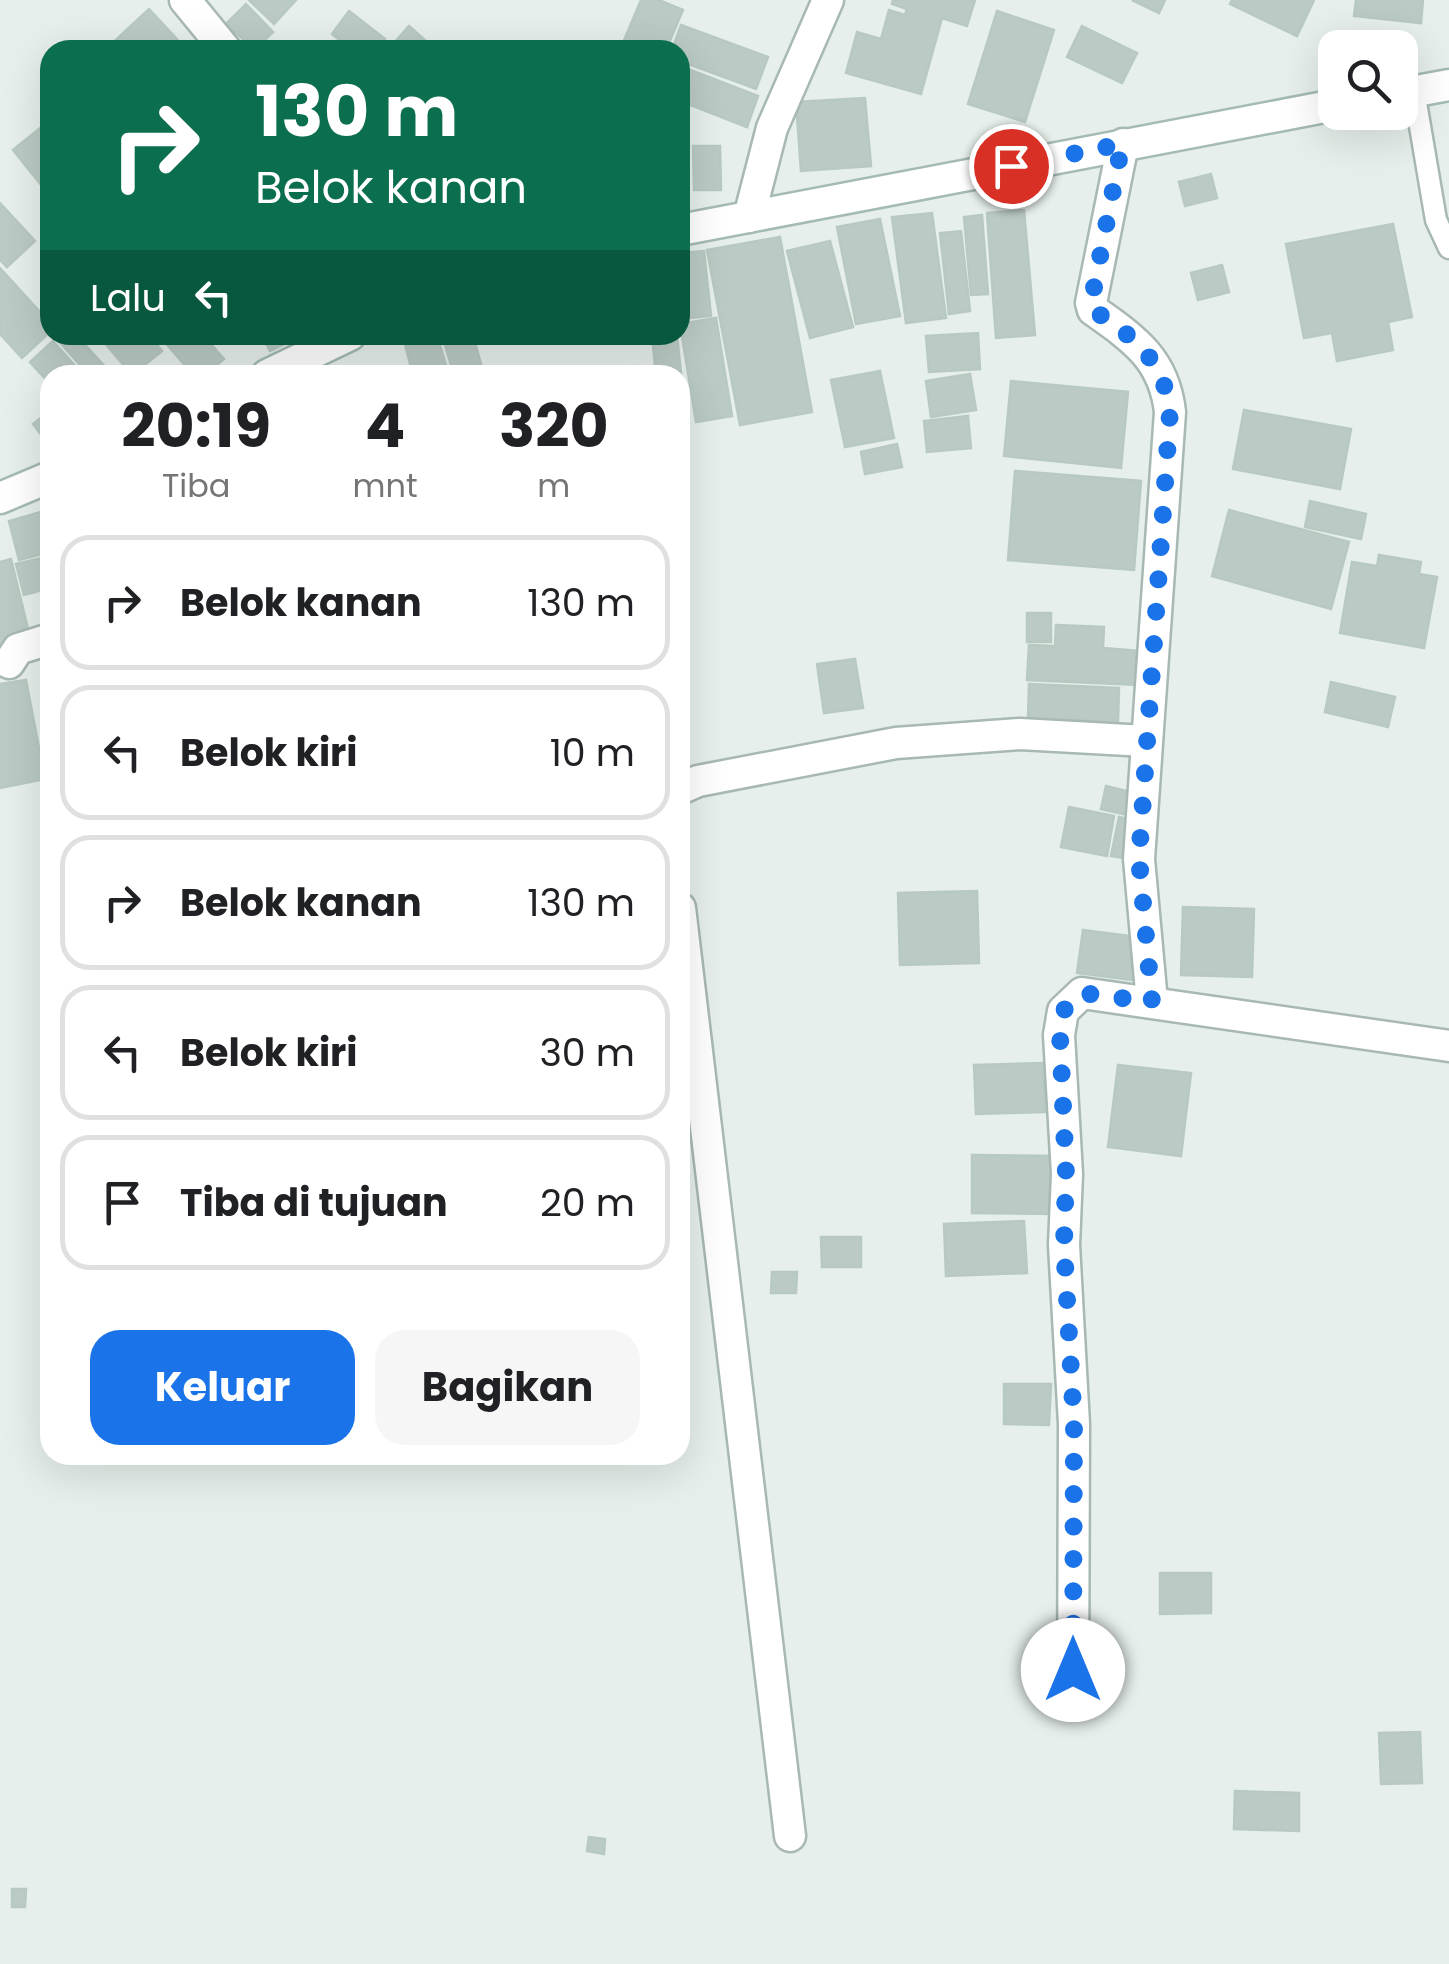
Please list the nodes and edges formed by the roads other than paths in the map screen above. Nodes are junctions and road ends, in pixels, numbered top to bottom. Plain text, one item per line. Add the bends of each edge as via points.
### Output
1 (186, 0) edge
2 (828, 0) edge
3 (218, 40) edge
4 (1449, 85) edge
5 (1418, 90) edge
6 (1318, 109) edge
7 (1416, 130) edge
8 (1122, 144) junction
9 (750, 218) junction
10 (690, 228) edge
11 (1449, 248) edge
12 (329, 345) edge
13 (288, 365) edge
14 (40, 482) edge
15 (0, 498) edge
16 (40, 642) edge
17 (9, 662) dead end
18 (1146, 741) junction
19 (690, 784) edge
20 (690, 992) edge
21 (1152, 1002) junction
22 (1449, 1046) edge
23 (1073, 1705) dead end
24 (790, 1836) dead end

1 - 3 street
2 - 9 street via 772,128
4 - 5 street
6 - 8 street
7 - 11 lane
8 - 9 street
8 - 18 street via 1091,303 1156,362 1169,401
9 - 10 street
12 - 13 street
14 - 15 street
16 - 17 street via 18,650
18 - 19 street via 1020,734 896,744
18 - 21 street via 1139,858
20 - 24 street
21 - 22 street
21 - 23 street via 1082,993 1063,1011 1060,1035 1074,1424

